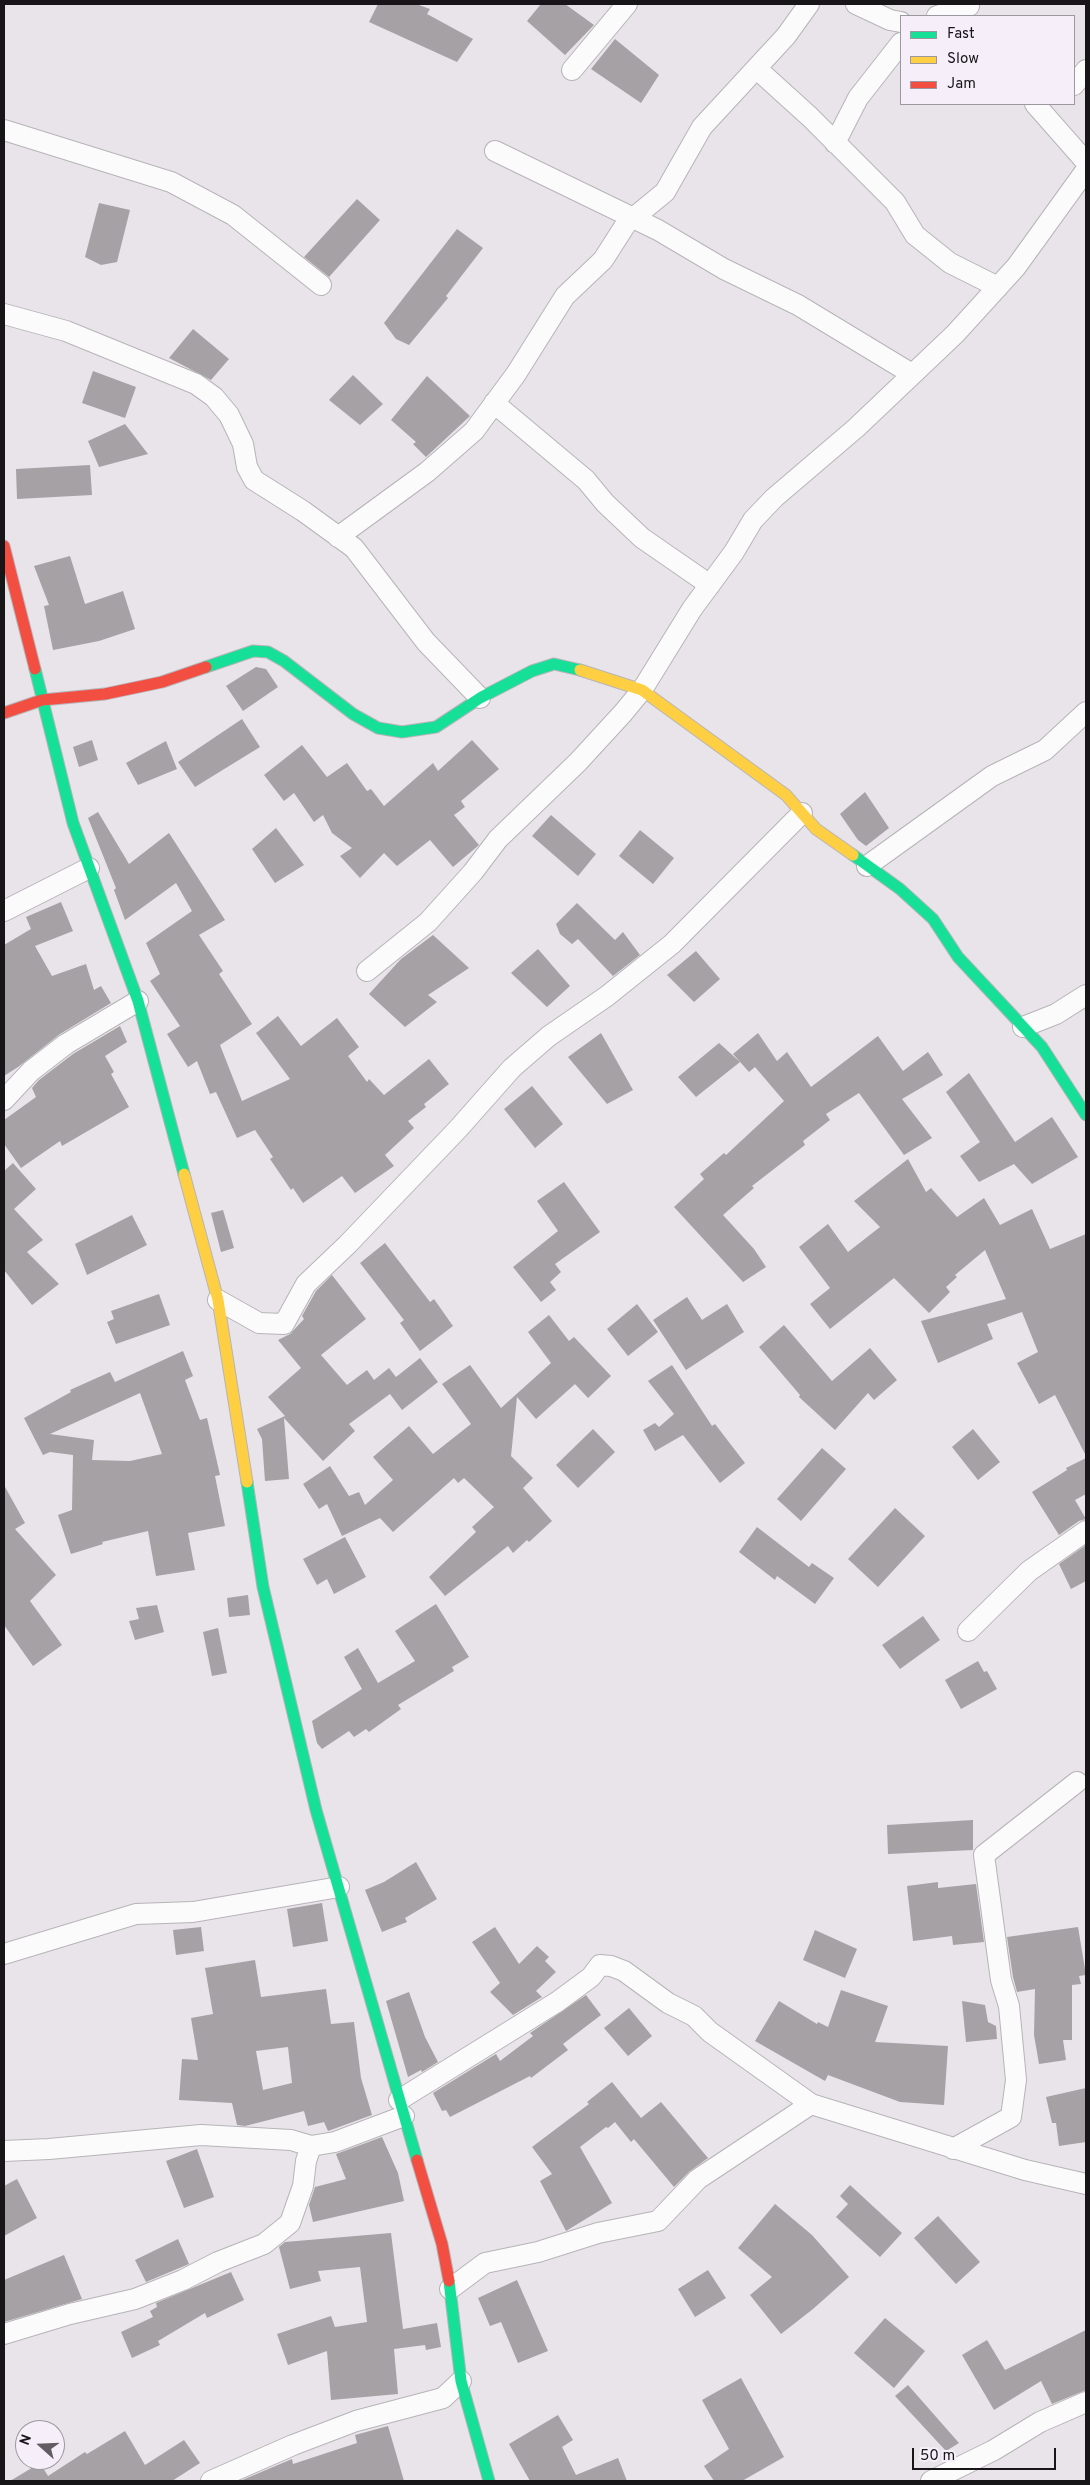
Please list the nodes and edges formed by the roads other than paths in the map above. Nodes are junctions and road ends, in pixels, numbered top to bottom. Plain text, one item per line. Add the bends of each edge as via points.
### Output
1 (627, 4) edge
2 (809, 4) edge
3 (856, 4) edge
4 (970, 9) edge
5 (942, 15) edge
6 (900, 22) edge
7 (900, 44) edge
8 (757, 69) junction
9 (572, 70) dead end
10 (1086, 70) edge
11 (1075, 84) edge
12 (1047, 108) edge
13 (4, 130) edge
14 (835, 142) junction
15 (495, 151) dead end
16 (1086, 162) edge
17 (1086, 170) edge
18 (633, 218) junction
19 (321, 284) dead end
20 (998, 287) junction
21 (4, 314) edge
22 (912, 374) junction
23 (494, 403) junction
24 (338, 537) junction
25 (4, 546) edge
26 (710, 585) junction
27 (642, 690) junction
28 (480, 698) junction
29 (42, 700) junction
30 (1086, 712) edge
31 (4, 714) edge
32 (802, 813) junction
33 (867, 866) junction
34 (89, 868) junction
35 (4, 910) edge
36 (367, 971) dead end
37 (1086, 995) edge
38 (138, 1001) junction
39 (1023, 1027) junction
40 (4, 1100) edge
41 (1086, 1115) edge
42 (218, 1300) junction
43 (1086, 1531) edge
44 (968, 1631) dead end
45 (1077, 1782) dead end
46 (339, 1887) junction
47 (4, 1954) edge
48 (810, 2104) junction
49 (401, 2108) junction
50 (311, 2146) junction
51 (953, 2149) junction
52 (4, 2151) edge
53 (1086, 2184) edge
54 (450, 2289) junction
55 (4, 2334) edge
56 (461, 2381) junction
57 (1086, 2402) edge
58 (211, 2481) edge
59 (489, 2481) edge
60 (931, 2481) edge

1 - 9 street
2 - 8 street
3 - 6 street
4 - 5 street
7 - 14 street via 858,98
8 - 14 street
8 - 18 street via 702,127 665,192
10 - 11 street
12 - 16 street
13 - 19 street via 171,182 232,216
14 - 20 street via 895,202 915,235 950,263
15 - 18 street
17 - 20 street
18 - 22 street via 724,269 798,305
18 - 23 street via 602,260 565,296
20 - 22 street
21 - 24 street via 66,331 196,384 214,397 229,415 243,444 254,480
22 - 26 street via 856,428 774,498 753,520
23 - 24 street via 474,431 427,472
23 - 26 street via 586,480 642,538
24 - 28 street via 364,559 426,642
25 - 29 street
26 - 27 street
27 - 28 street via 554,664 532,671
27 - 32 street via 786,795
27 - 36 street via 578,762 498,839 428,922
28 - 29 street via 436,727 402,732 378,728 353,714 284,661 268,652 252,651 162,682 105,694
29 - 31 street
29 - 34 street via 73,823
30 - 33 street via 1045,750 992,776
32 - 33 street via 816,829
32 - 42 street via 672,944 607,996 549,1036 512,1068 458,1129 306,1284 284,1324 259,1323
33 - 39 street via 900,889 933,919 958,956
34 - 35 street
34 - 38 street
37 - 39 street via 1056,1014
38 - 40 street via 66,1044 31,1071
38 - 42 street
39 - 41 street via 1042,1047
42 - 46 street via 262,1586 314,1803
43 - 44 street via 1029,1571
45 - 51 street via 984,1855 1001,1980 1009,2006 1016,2080 1010,2117
46 - 47 street via 193,1912 136,1914
46 - 49 street
48 - 49 street via 710,2032 694,2016 668,2003 624,1971 600,1965 591,1977 557,2002
48 - 51 street
48 - 54 street via 698,2179 658,2221 485,2263
49 - 50 street via 335,2142
49 - 54 street via 442,2244
50 - 52 street via 291,2140 201,2135
50 - 55 street via 303,2186 290,2223 264,2244 135,2299
51 - 53 street
54 - 56 street
56 - 58 street via 443,2398 356,2421
56 - 59 street
57 - 60 street via 1040,2422 994,2450

